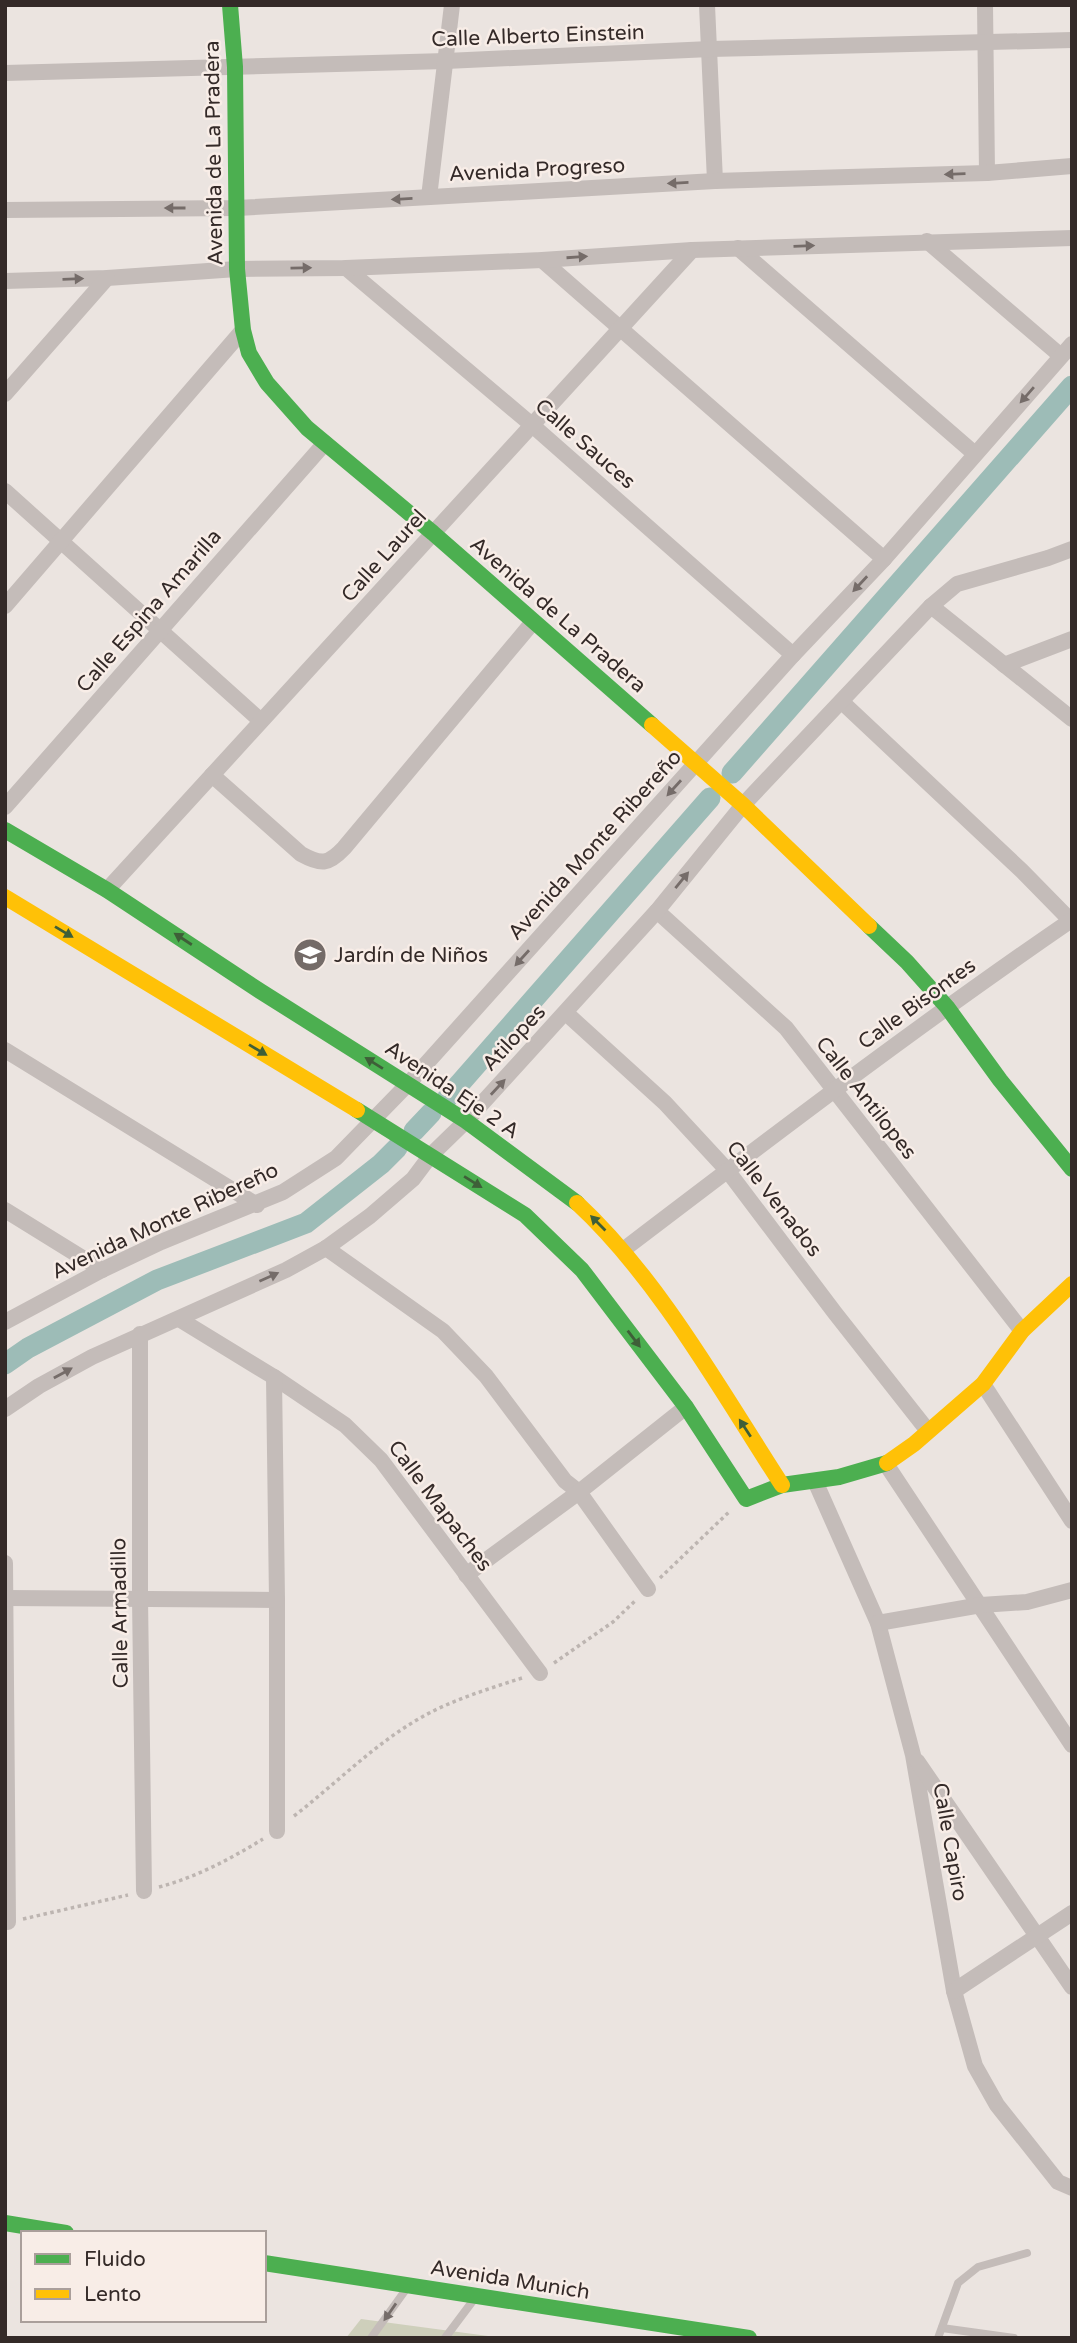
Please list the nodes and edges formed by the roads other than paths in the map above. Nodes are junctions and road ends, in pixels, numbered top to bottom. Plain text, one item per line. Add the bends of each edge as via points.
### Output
1 (230, 5) edge
2 (452, 5) edge
3 (707, 5) edge
4 (985, 5) edge
5 (1072, 40) edge
6 (986, 42) junction
7 (710, 50) junction
8 (446, 61) junction
9 (235, 67) junction
10 (5, 73) edge
11 (1072, 166) edge
12 (987, 173) junction
13 (715, 181) junction
14 (429, 197) junction
15 (237, 208) junction
16 (5, 210) edge
17 (1072, 238) edge
18 (927, 241) junction
19 (738, 248) junction
20 (692, 250) junction
21 (542, 260) junction
22 (346, 268) junction
23 (237, 269) junction
24 (107, 278) junction
25 (5, 281) edge
26 (620, 329) junction
27 (243, 330) junction
28 (1066, 350) edge
29 (5, 394) edge
30 (532, 425) junction
31 (325, 443) junction
32 (975, 454) junction
33 (5, 491) edge
34 (433, 533) junction
35 (60, 542) junction
36 (1072, 549) edge
37 (884, 559) junction
38 (5, 606) edge
39 (930, 606) junction
40 (533, 622) junction
41 (159, 631) junction
42 (1072, 639) edge
43 (793, 655) junction
44 (1004, 665) junction
45 (842, 702) junction
46 (1072, 719) edge
47 (261, 721) junction
48 (696, 764) junction
49 (212, 775) junction
50 (743, 805) junction
51 (5, 807) edge
52 (5, 830) edge
53 (107, 890) junction
54 (5, 897) edge
55 (657, 911) junction
56 (1071, 921) edge
57 (947, 1007) junction
58 (566, 1013) junction
59 (5, 1049) edge
60 (408, 1084) junction
61 (835, 1091) junction
62 (373, 1120) junction
63 (466, 1121) junction
64 (431, 1155) junction
65 (1072, 1169) edge
66 (727, 1170) junction
67 (257, 1205) junction
68 (5, 1210) edge
69 (326, 1248) junction
70 (622, 1250) junction
71 (102, 1270) junction
72 (1069, 1293) edge
73 (179, 1319) junction
74 (5, 1322) edge
75 (1022, 1331) junction
76 (140, 1334) junction
77 (274, 1377) junction
78 (983, 1384) junction
79 (686, 1407) junction
80 (5, 1409) edge
81 (928, 1431) junction
82 (886, 1464) junction
83 (816, 1481) junction
84 (782, 1485) junction
85 (579, 1492) junction
86 (1072, 1521) edge
87 (5, 1563) edge
88 (466, 1575) junction
89 (648, 1589) road end
90 (1072, 1590) edge
91 (6, 1598) edge
92 (140, 1598) junction
93 (277, 1600) junction
94 (981, 1605) junction
95 (878, 1623) junction
96 (540, 1672) road end
97 (1072, 1745) edge
98 (913, 1755) junction
99 (277, 1831) road end
100 (144, 1891) road end
101 (1072, 1913) edge
102 (8, 1922) road end
103 (1037, 1936) junction
104 (1072, 1987) edge
105 (954, 1991) junction
106 (1072, 2188) edge
107 (5, 2223) edge
108 (54, 2231) edge
109 (1027, 2253) dead end
110 (266, 2263) edge
111 (408, 2286) junction
112 (477, 2296) junction
113 (942, 2328) junction
114 (695, 2334) edge
115 (371, 2338) edge
116 (445, 2338) edge
117 (749, 2338) edge
118 (938, 2338) edge
119 (1014, 2338) edge

1 - 9 street, Avenida de La Pradera
2 - 8 street
3 - 7 street
4 - 6 street
5 - 6 street, Calle Alberto Einstein
6 - 7 street, Calle Alberto Einstein
6 - 12 street
7 - 8 street, Calle Alberto Einstein
7 - 13 street
8 - 9 street, Calle Alberto Einstein
8 - 14 street
9 - 10 street, Calle Alberto Einstein
9 - 15 street, Avenida de La Pradera
11 - 12 street, Avenida Progreso
12 -> 13 street, Avenida Progreso
13 -> 14 street, Avenida Progreso
14 -> 15 street, Avenida Progreso
15 -> 16 street, Avenida Progreso
15 - 23 street, Avenida de La Pradera
17 - 18 street
19 -> 18 street
18 - 28 street
19 - 20 street
19 - 32 street
21 -> 20 street
20 - 26 street, Calle Laurel
21 - 22 street
21 - 26 street
23 -> 22 street
22 - 30 street, Calle Sauces
23 - 24 street
23 - 27 street, Avenida de La Pradera
25 -> 24 street
24 - 29 street
26 - 30 street, Calle Laurel
26 - 37 street
27 - 31 street, Avenida de La Pradera via 249,353 267,383
27 - 35 street
28 -> 32 street, Avenida Monte Ribereño
30 - 34 street, Calle Laurel
30 - 43 street, Calle Sauces
31 - 34 street, Avenida de La Pradera
31 - 41 street, Calle Espina Amarilla
32 - 37 street, Avenida Monte Ribereño
33 - 35 street
34 - 40 street, Avenida de La Pradera
34 - 47 street, Calle Laurel
35 - 38 street
35 - 41 street
36 - 39 street, Atilopes via 957,584
37 -> 43 street, Avenida Monte Ribereño
39 - 44 street
39 - 45 street, Atilopes
40 - 48 street, Avenida de La Pradera
40 - 49 street via 335,858 316,861 301,854
41 - 47 street
41 - 51 street, Calle Espina Amarilla
42 - 44 street
43 - 48 street, Avenida Monte Ribereño
44 - 46 street
45 - 50 street, Atilopes
45 - 56 street
47 - 49 street, Calle Laurel
48 - 50 street, Avenida de La Pradera
48 -> 60 street, Avenida Monte Ribereño
49 - 53 street, Calle Laurel
55 -> 50 street, Atilopes
50 - 57 street, Avenida de La Pradera via 907,962
52 - 53 street, Avenida Eje 2 A
60 -> 53 street, Avenida Eje 2 A
54 -> 62 street
55 - 58 street, Atilopes
55 - 61 street, Calle Antilopes via 786,1028
56 - 57 street, Calle Bisontes
57 - 61 street, Calle Bisontes
57 - 65 street, Avenida de La Pradera
63 -> 58 street, Atilopes
58 - 66 street, Calle Venados via 665,1102
59 - 67 street
60 - 62 street, Avenida Monte Ribereño
60 - 63 street, Avenida Eje 2 A
61 - 66 street, Calle Bisontes
61 - 75 street, Calle Antilopes
62 - 64 street
62 - 67 street, Avenida Monte Ribereño via 336,1158
63 - 64 street, Atilopes
70 -> 63 street, Avenida Eje 2 A via 571,1197
64 - 69 street, Atilopes via 413,1179
64 -> 79 street via 525,1215 582,1270
66 - 70 street, Calle Bisontes
66 - 81 street, Calle Venados
67 - 71 street, Avenida Monte Ribereño
68 - 71 street
73 -> 69 street, Atilopes
69 - 85 street via 443,1331 486,1376 565,1482
84 -> 70 street, Avenida Eje 2 A via 688,1339
71 - 74 street, Avenida Monte Ribereño
72 - 75 street
73 - 76 street, Atilopes
73 - 77 street, Calle Mapaches
75 - 78 street
80 -> 76 street, Atilopes via 39,1386
76 - 92 street, Calle Armadillo
77 - 88 street, Calle Mapaches via 345,1425 382,1460
77 - 93 street
78 - 81 street
78 - 86 street
79 - 84 street via 746,1499
79 - 85 street
81 - 82 street
82 - 83 street
82 - 94 street
83 - 84 street
83 - 95 street, Calle Capiro
85 - 88 street
85 - 89 street
87 - 91 street
88 - 96 street, Calle Mapaches
90 - 94 street via 1027,1602
91 - 92 street
91 - 102 street
92 - 93 street
92 - 100 street, Calle Armadillo
93 - 99 street
94 - 95 street
94 - 97 street
95 - 98 street, Calle Capiro
98 - 103 street
98 - 105 street, Calle Capiro
101 - 103 street
103 - 104 street
103 - 105 street
105 - 106 street, Calle Capiro via 975,2066 997,2105 1058,2182
107 - 108 street
109 - 113 lane via 978,2267 958,2283
110 - 111 street, Avenida Munich
111 - 112 street, Avenida Munich
111 -> 115 lane
112 - 114 street, Avenida Munich
112 - 116 lane
113 - 118 lane
113 - 119 lane
114 - 117 street, Avenida Munich

